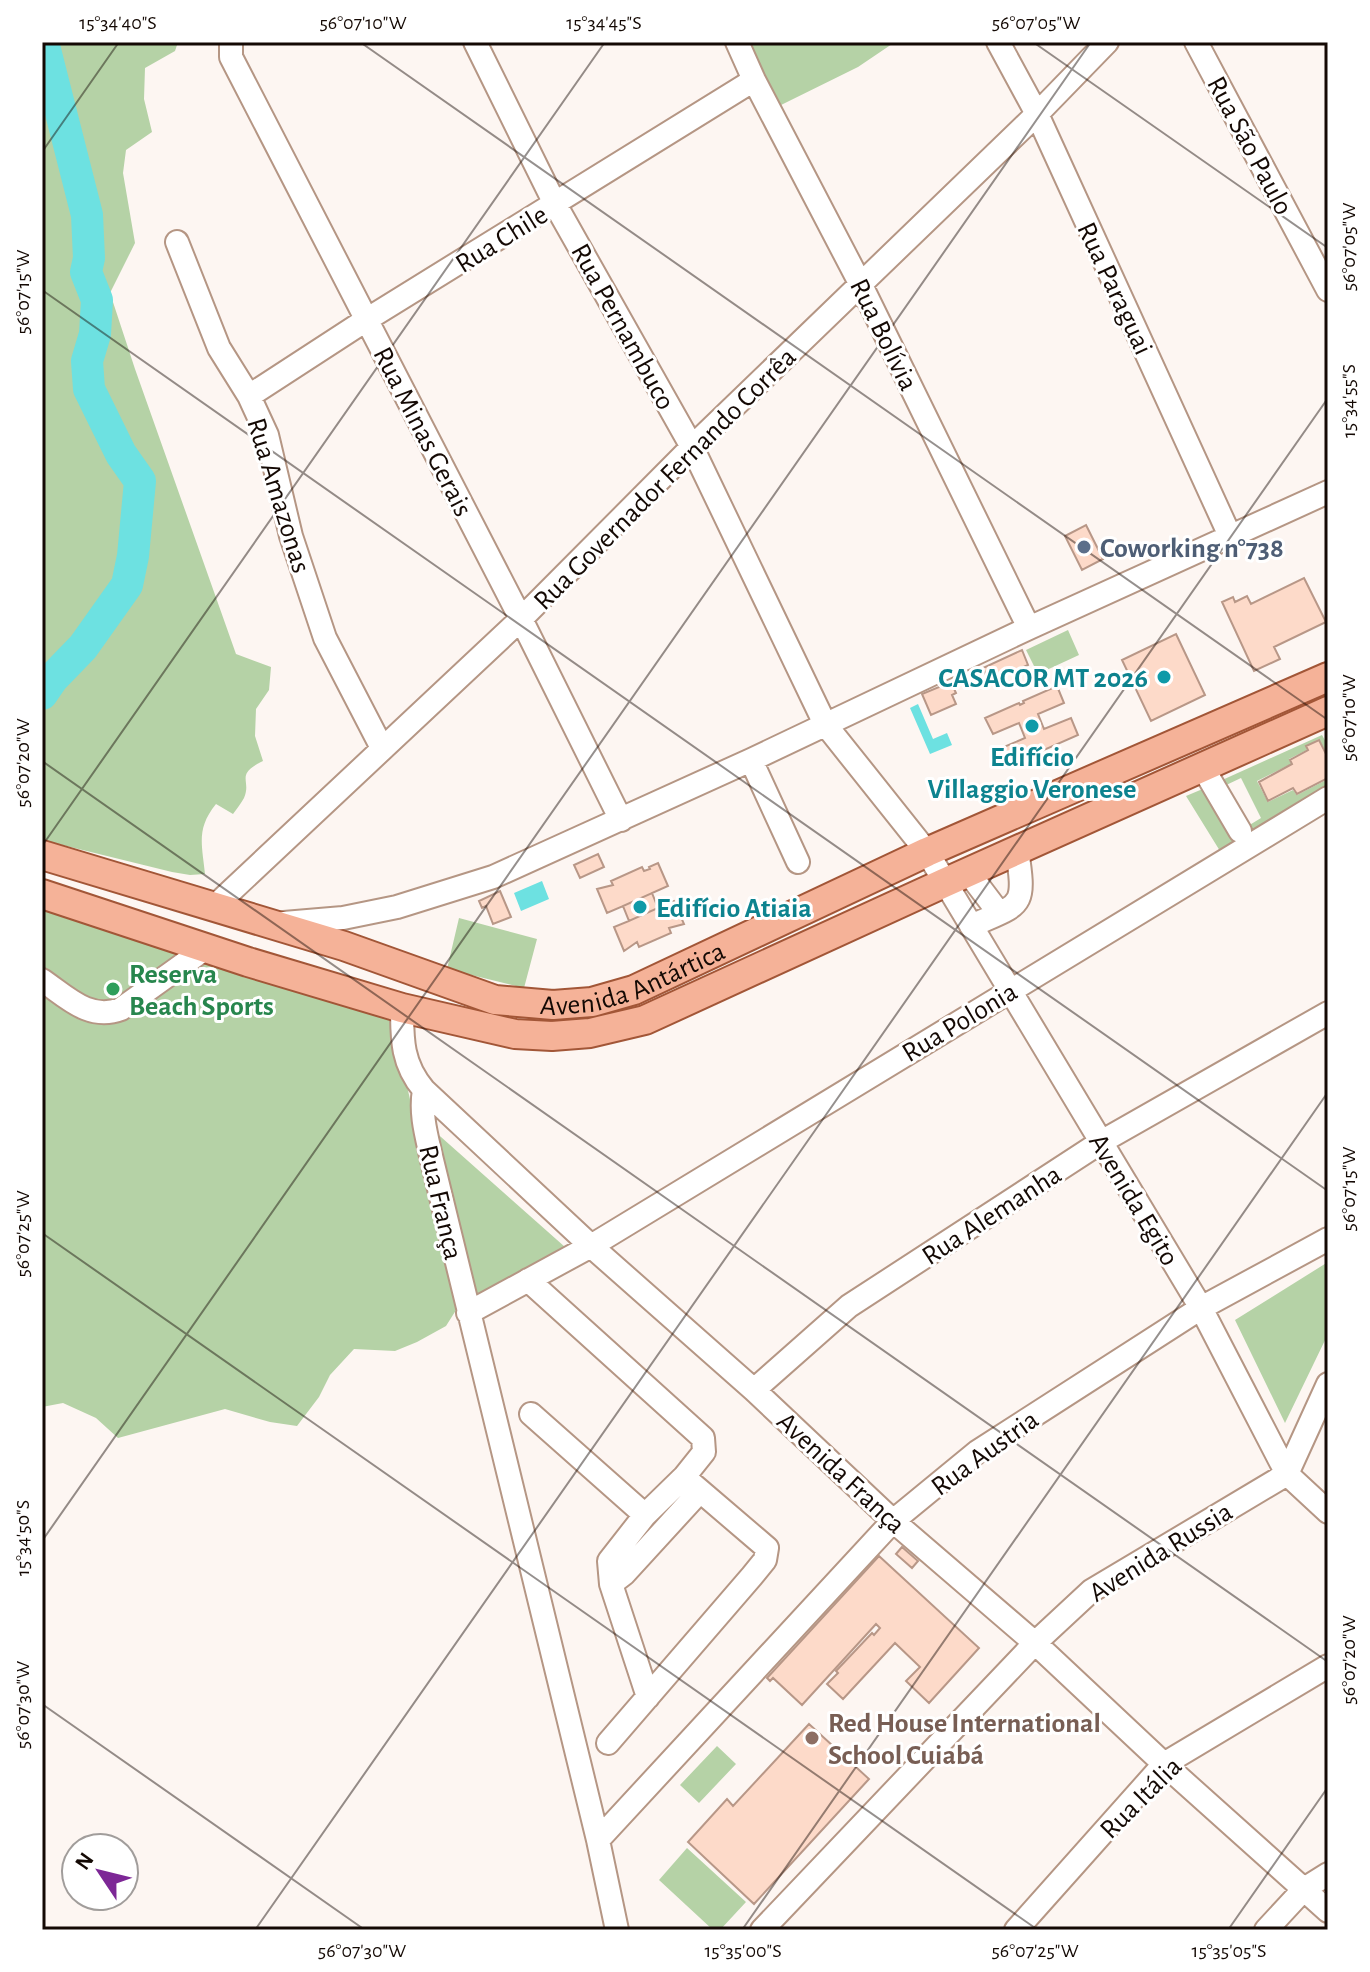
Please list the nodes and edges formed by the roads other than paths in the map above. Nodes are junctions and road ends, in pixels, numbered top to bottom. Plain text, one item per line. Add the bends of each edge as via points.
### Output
1 (231, 42) edge
2 (475, 42) edge
3 (737, 42) edge
4 (998, 42) edge
5 (1107, 42) edge
6 (1196, 42) edge
7 (754, 80) junction
8 (1037, 114) junction
9 (555, 204) junction
10 (177, 242) dead end
11 (861, 285) junction
12 (1328, 290) edge
13 (366, 320) junction
14 (249, 396) junction
15 (692, 447) junction
16 (1328, 492) edge
17 (1230, 536) junction
18 (521, 619) junction
19 (1029, 628) junction
20 (1328, 677) edge
21 (1262, 707) junction
22 (1327, 713) edge
23 (825, 724) junction
24 (1274, 736) junction
25 (382, 748) junction
26 (751, 760) junction
27 (1203, 768) junction
28 (1328, 798) edge
29 (621, 820) junction
30 (1240, 831) dead end
31 (1017, 850) junction
32 (927, 852) junction
33 (42, 855) edge
34 (798, 862) dead end
35 (956, 878) junction
36 (42, 894) edge
37 (215, 906) junction
38 (999, 913) junction
39 (266, 924) junction
40 (971, 926) junction
41 (206, 948) junction
42 (406, 969) junction
43 (42, 980) edge
44 (1010, 990) junction
45 (402, 1008) junction
46 (1328, 1013) edge
47 (424, 1090) junction
48 (1101, 1142) junction
49 (1328, 1239) edge
50 (591, 1246) junction
51 (528, 1280) junction
52 (1201, 1308) junction
53 (468, 1313) junction
54 (1328, 1384) edge
55 (754, 1390) junction
56 (531, 1414) dead end
57 (1287, 1474) junction
58 (692, 1484) junction
59 (1328, 1512) edge
60 (645, 1515) junction
61 (893, 1521) junction
62 (611, 1584) junction
63 (1035, 1643) junction
64 (1328, 1666) edge
65 (648, 1697) junction
66 (608, 1743) dead end
67 (1164, 1764) junction
68 (598, 1840) junction
69 (1328, 1874) edge
70 (1304, 1889) junction
71 (1328, 1911) edge
72 (617, 1930) edge
73 (762, 1930) edge
74 (1016, 1930) edge
75 (1266, 1930) edge

1 - 13 street, Rua Minas Gerais via 231,57
2 - 9 street, Rua Pernambuco
3 - 7 street, Rua Bolívia
4 - 8 street, Rua Paraguai
5 - 8 street, Rua Governador Fernando Corrêa
6 - 12 street, Rua São Paulo
7 - 9 street, Rua Chile
7 - 11 street, Rua Bolívia
8 - 11 street, Rua Governador Fernando Corrêa
8 - 17 street, Rua Paraguai
9 - 13 street, Rua Chile
9 - 15 street, Rua Pernambuco
10 - 14 street, Rua Amazonas via 219,348
11 - 15 street, Rua Governador Fernando Corrêa
11 - 19 street, Rua Bolívia
13 - 14 street, Rua Chile
13 - 18 street, Rua Minas Gerais
14 - 25 street, Rua Amazonas via 267,435 291,536 325,638
15 - 18 street, Rua Governador Fernando Corrêa
15 - 23 street, Rua Pernambuco
16 - 17 street
17 - 19 street
18 - 25 street, Rua Governador Fernando Corrêa
18 - 29 street, Rua Minas Gerais
19 - 23 street
20 - 21 main road, Avenida Antártica
21 - 24 main road
21 - 32 main road, Avenida Antártica
22 - 24 main road, Avenida Antártica
23 - 26 street
23 - 32 street, Rua Pernambuco
24 - 27 main road, Avenida Antártica
25 - 37 street, Rua Governador Fernando Corrêa
26 - 29 street
26 - 34 street
27 - 30 street
27 - 31 main road, Avenida Antártica
28 - 44 street, Rua Polonia
29 - 39 street via 493,877 432,897 343,918
31 - 35 main road, Avenida Antártica
31 - 38 street via 1023,887 1012,907
32 - 35 street, Rua Pernambuco
32 - 42 main road, Avenida Antártica via 634,990 592,1002 495,1000
33 - 37 main road, Avenida Antártica
35 - 38 street
35 - 40 street, Avenida Egito
35 - 45 main road, Avenida Antártica via 631,1024 577,1034 515,1034
36 - 41 main road, Avenida Antártica
37 - 39 main road, Avenida Antártica
38 - 40 street
39 - 42 main road, Avenida Antártica
40 - 44 street, Avenida Egito
41 - 43 street via 110,1013 85,1009
41 - 45 main road, Avenida Antártica
42 - 45 main road
44 - 48 street, Avenida Egito
44 - 50 street, Rua Polonia
45 - 47 street, Avenida França via 406,1060
46 - 48 street, Rua Alemanha
47 - 50 street, Avenida França
47 - 53 street, Rua França via 423,1121
48 - 52 street, Avenida Egito
48 - 55 street, Rua Alemanha via 849,1306
49 - 52 street, Rua Austria
50 - 51 street
50 - 55 street, Avenida França
51 - 53 street
51 - 58 street via 703,1438 704,1452
52 - 57 street, Avenida Egito
52 - 61 street, Rua Austria via 977,1452
53 - 68 street, Rua França
54 - 57 street
55 - 61 street, Avenida França
56 - 60 street
57 - 59 street, Avenida Egito
57 - 63 street, Avenida Russia via 1091,1591
58 - 60 street
58 - 62 street
58 - 65 street via 767,1548 765,1560
60 - 62 street via 609,1561
61 - 63 street, Avenida França
61 - 68 street, Rua Austria
62 - 65 street
63 - 67 street, Avenida França
63 - 73 street, Avenida Russia
64 - 67 street, Rua Itália
65 - 66 street
67 - 70 street, Avenida França
67 - 74 street, Rua Itália
68 - 72 street, Rua França
69 - 70 street
70 - 71 street, Avenida França
70 - 75 street

